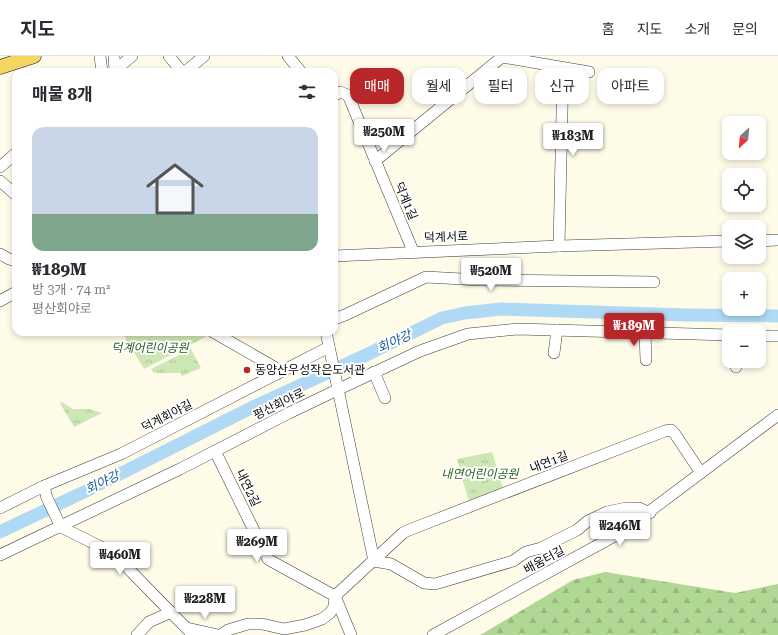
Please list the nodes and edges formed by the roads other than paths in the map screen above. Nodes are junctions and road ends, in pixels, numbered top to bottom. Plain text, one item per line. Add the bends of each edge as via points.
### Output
1 (9, 56) edge
2 (34, 56) edge
3 (100, 56) edge
4 (114, 56) edge
5 (132, 56) edge
6 (169, 56) edge
7 (204, 56) edge
8 (288, 56) edge
9 (0, 59) edge
10 (0, 67) edge
11 (102, 68) edge
12 (114, 68) edge
13 (118, 68) edge
14 (179, 68) edge
15 (190, 68) edge
16 (298, 68) edge
17 (563, 68) edge
18 (338, 93) edge
19 (562, 104) edge
20 (12, 157) edge
21 (375, 161) junction
22 (0, 167) edge
23 (0, 181) edge
24 (12, 192) edge
25 (766, 240) edge
26 (778, 240) edge
27 (722, 241) edge
28 (560, 246) junction
29 (413, 252) junction
30 (0, 254) edge
31 (338, 256) edge
32 (12, 260) edge
33 (654, 282) dead end
34 (12, 294) edge
35 (0, 301) edge
36 (338, 318) edge
37 (557, 330) junction
38 (645, 333) junction
39 (722, 335) edge
40 (220, 336) edge
41 (327, 336) edge
42 (766, 336) edge
43 (778, 336) edge
44 (330, 351) junction
45 (554, 353) dead end
46 (646, 360) dead end
47 (374, 372) junction
48 (277, 374) junction
49 (338, 384) junction
50 (385, 398) dead end
51 (778, 415) edge
52 (215, 451) junction
53 (701, 473) junction
54 (44, 486) junction
55 (0, 508) edge
56 (650, 513) junction
57 (59, 523) junction
58 (0, 555) edge
59 (374, 561) junction
60 (335, 596) junction
61 (171, 612) junction
62 (190, 632) edge
63 (137, 635) edge
64 (220, 635) edge
65 (351, 635) edge
66 (433, 635) edge

1 - 9 main road
2 - 10 main road
3 - 11 street
4 - 12 street
5 - 13 street
6 - 14 street
7 - 15 street
8 - 16 street
17 - 21 street via 502,57
18 - 21 street, 덕계1길 via 348,95
19 - 28 street
20 - 22 street
21 - 29 street, 덕계1길
23 - 24 street
25 - 26 street
27 - 28 street, 덕계서로
28 - 29 street, 덕계서로
29 - 31 street, 덕계서로
30 - 32 street
33 - 36 street via 426,277
34 - 35 street
37 - 38 street, 평산회야로
37 - 45 street
37 - 47 street, 평산회야로 via 517,329 468,334 420,351
38 - 39 street, 평산회야로
38 - 46 street
40 - 48 street via 274,367
41 - 44 street
42 - 43 street
44 - 48 street, 덕계회야길
44 - 49 street
47 - 49 street, 평산회야로
47 - 50 street
48 - 54 street, 덕계회야길 via 121,454
49 - 52 street, 평산회야로
49 - 59 street
51 - 53 street, 배움터길
52 - 57 street, 평산회야로
52 - 60 street, 내연2길 via 268,559
53 - 56 street, 배움터길
53 - 59 street, 내연1길 via 675,434 671,430 665,431 403,533
54 - 55 street, 덕계회야길
54 - 57 street
56 - 59 street via 639,508 607,512 588,521 577,530 542,548 526,552 513,561 435,584 424,583 391,564
56 - 66 street, 배움터길 via 611,539
57 - 58 street, 평산회야로
57 - 61 street via 116,555
59 - 60 street, 내연1길
60 - 64 street via 334,607 330,613 305,625 284,629 248,624
60 - 65 street
61 - 62 street
61 - 63 street via 149,622
62 - 64 street

